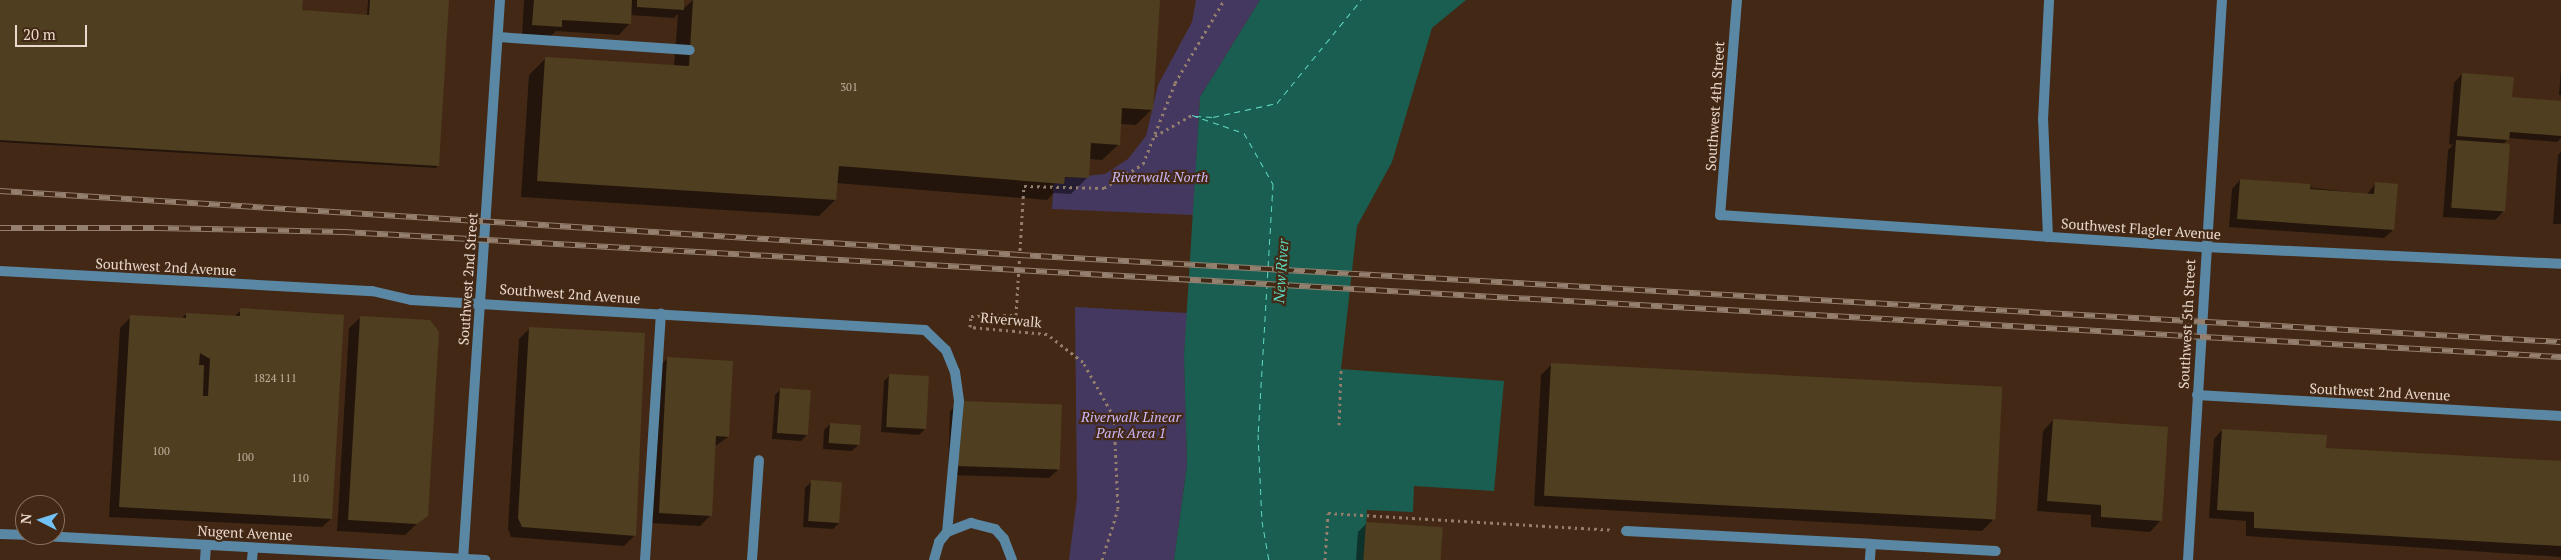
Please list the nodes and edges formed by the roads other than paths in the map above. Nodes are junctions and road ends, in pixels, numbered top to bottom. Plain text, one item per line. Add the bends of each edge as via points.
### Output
1 (500, 0) edge
2 (1737, 0) edge
3 (2049, 0) edge
4 (2222, 0) edge
5 (498, 37) junction
6 (690, 50) dead end
7 (1720, 215) joint
8 (2048, 237) junction
9 (2205, 247) junction
10 (2561, 264) edge
11 (0, 271) edge
12 (480, 302) junction
13 (661, 314) junction
14 (2198, 395) junction
15 (2561, 416) edge
16 (759, 460) dead end
17 (1626, 531) road end
18 (947, 532) junction
19 (0, 534) edge
20 (15, 535) edge
21 (65, 537) edge
22 (1871, 544) junction
23 (206, 545) junction
24 (252, 548) junction
25 (1996, 551) dead end
26 (205, 560) edge
27 (252, 560) edge
28 (463, 560) edge
29 (485, 560) edge
30 (645, 560) edge
31 (752, 560) edge
32 (934, 560) edge
33 (1012, 560) edge
34 (1870, 560) edge
35 (2188, 560) edge

1 - 5 street, Southwest 2nd Street
2 - 7 street, Southwest 4th Street
3 - 8 street via 2043,120
4 - 9 street, Southwest 5th Street
5 - 6 street
5 - 12 street, Southwest 2nd Street
7 - 8 street, Southwest Flagler Avenue
8 - 9 street, Southwest Flagler Avenue
9 - 10 street, Southwest Flagler Avenue
9 - 14 street, Southwest 5th Street
11 - 12 street, Southwest 2nd Avenue via 372,291 411,300
12 - 13 street, Southwest 2nd Avenue
12 - 28 street, Southwest 2nd Street
13 - 18 street, Southwest 2nd Avenue via 925,330 946,350 956,372 958,401
13 - 30 street
14 - 15 street, Southwest 2nd Avenue
14 - 35 street, Southwest 5th Street
16 - 31 street
17 - 22 street
18 - 32 street via 939,542
18 - 33 street via 964,524 983,524 1004,538
19 - 20 street, Nugent Avenue
21 - 23 street, Nugent Avenue
22 - 25 street
22 - 34 street
23 - 24 street, Nugent Avenue
23 - 26 street
24 - 27 street
24 - 28 street, Nugent Avenue
28 - 29 street, Nugent Avenue

